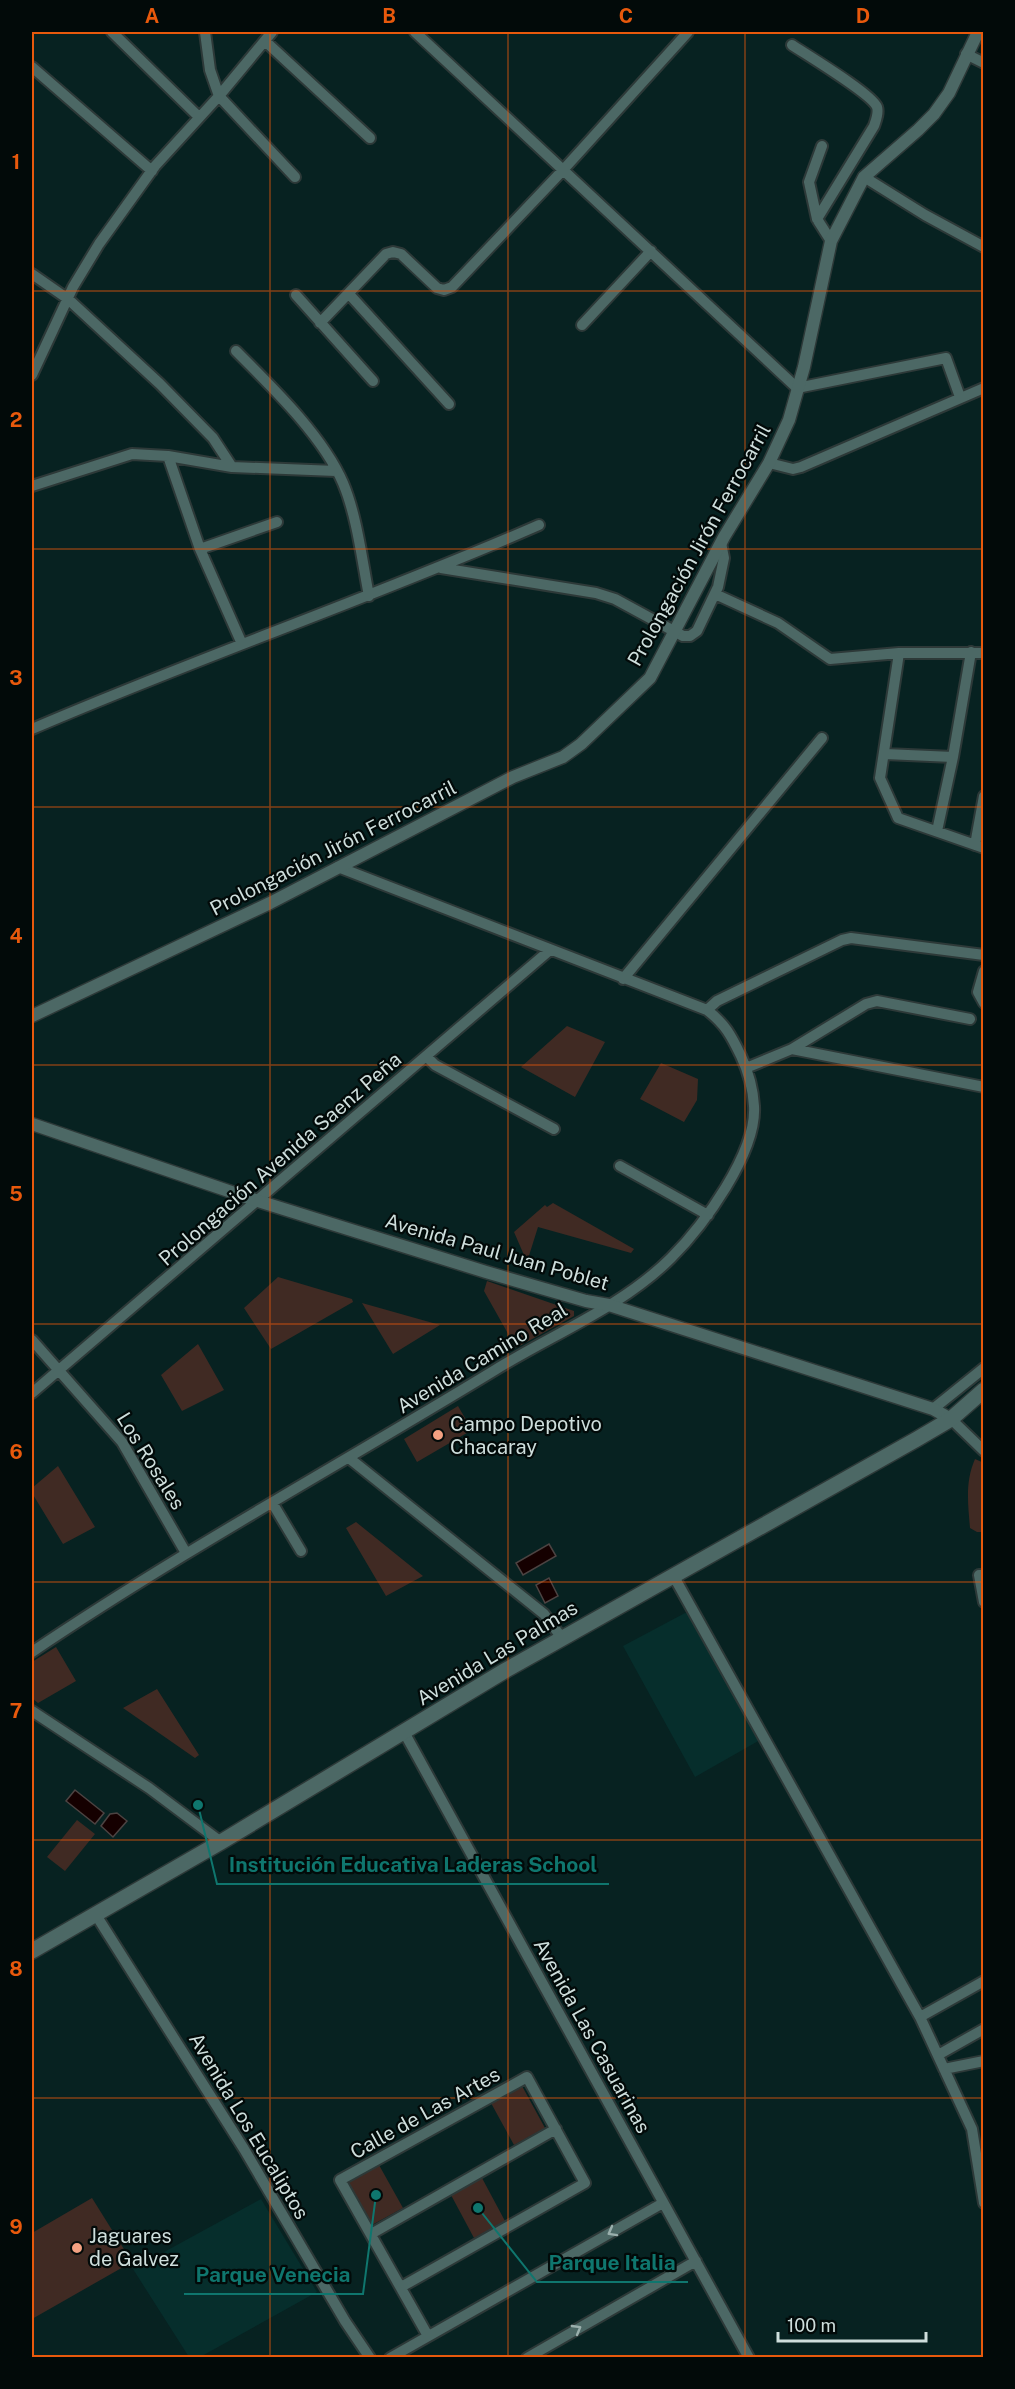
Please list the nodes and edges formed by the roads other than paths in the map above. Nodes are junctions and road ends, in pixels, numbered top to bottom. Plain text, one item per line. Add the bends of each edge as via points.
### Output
1 (112, 32) edge
2 (205, 32) edge
3 (272, 32) edge
4 (415, 32) edge
5 (688, 32) edge
6 (978, 32) edge
7 (265, 41) junction
8 (792, 45) dead end
9 (966, 54) junction
10 (984, 63) edge
11 (32, 67) edge
12 (219, 96) junction
13 (199, 117) junction
14 (370, 138) dead end
15 (822, 146) dead end
16 (564, 169) junction
17 (152, 171) junction
18 (295, 177) dead end
19 (864, 177) junction
20 (817, 219) junction
21 (831, 241) junction
22 (984, 247) edge
23 (651, 251) junction
24 (32, 274) edge
25 (349, 294) junction
26 (297, 295) dead end
27 (68, 299) junction
28 (320, 323) junction
29 (582, 325) dead end
30 (236, 351) dead end
31 (32, 375) edge
32 (374, 381) dead end
33 (797, 388) junction
34 (984, 388) edge
35 (960, 397) junction
36 (449, 404) dead end
37 (168, 456) junction
38 (769, 464) junction
39 (232, 467) junction
40 (336, 471) junction
41 (32, 486) edge
42 (277, 522) dead end
43 (539, 525) dead end
44 (721, 543) junction
45 (200, 549) junction
46 (441, 568) junction
47 (714, 594) junction
48 (369, 596) junction
49 (675, 631) junction
50 (242, 644) junction
51 (971, 652) junction
52 (898, 653) junction
53 (984, 653) edge
54 (32, 729) edge
55 (822, 738) dead end
56 (885, 754) junction
57 (953, 757) junction
58 (984, 796) edge
59 (937, 831) junction
60 (979, 847) edge
61 (338, 867) junction
62 (550, 950) junction
63 (984, 955) edge
64 (984, 971) edge
65 (623, 979) junction
66 (984, 1003) edge
67 (707, 1010) junction
68 (32, 1016) edge
69 (970, 1019) dead end
70 (792, 1049) junction
71 (427, 1057) junction
72 (746, 1068) junction
73 (984, 1087) edge
74 (32, 1124) edge
75 (554, 1129) dead end
76 (620, 1166) dead end
77 (258, 1201) junction
78 (708, 1215) junction
79 (609, 1305) junction
80 (32, 1340) edge
81 (984, 1368) edge
82 (60, 1370) junction
83 (33, 1388) edge
84 (984, 1390) edge
85 (933, 1409) junction
86 (951, 1419) junction
87 (984, 1451) edge
88 (349, 1458) junction
89 (273, 1503) junction
90 (301, 1551) dead end
91 (186, 1553) junction
92 (673, 1575) junction
93 (984, 1575) edge
94 (984, 1602) edge
95 (562, 1638) junction
96 (32, 1652) edge
97 (32, 1712) edge
98 (405, 1732) junction
99 (221, 1842) junction
100 (96, 1915) junction
101 (32, 1951) edge
102 (984, 1981) edge
103 (920, 2017) junction
104 (984, 2029) edge
105 (938, 2055) junction
106 (984, 2061) edge
107 (944, 2069) junction
108 (556, 2129) junction
109 (663, 2203) junction
110 (984, 2203) edge
111 (371, 2234) junction
112 (696, 2261) junction
113 (401, 2287) junction
114 (428, 2336) junction
115 (370, 2358) edge
116 (390, 2358) edge
117 (526, 2358) edge
118 (749, 2358) edge

1 - 13 street
2 - 12 street via 210,70
3 - 7 street
4 - 16 street
5 - 16 street
6 - 9 street, Prolongación Jirón Ferrocarril
7 - 12 street
7 - 14 street
8 - 20 street via 867,96 877,108 874,126
9 - 10 street
9 - 19 street, Prolongación Jirón Ferrocarril via 934,114
11 - 17 street
12 - 13 street
12 - 18 street
13 - 17 street
15 - 20 street via 809,182
16 - 23 street
16 - 25 street via 452,287 437,288 401,254 393,252 386,254
17 - 27 street via 99,244
19 - 21 street, Prolongación Jirón Ferrocarril
19 - 22 street
20 - 21 street
21 - 33 street, Prolongación Jirón Ferrocarril
23 - 29 street
23 - 33 street
24 - 27 street
25 - 28 street
25 - 36 street
26 - 28 street
27 - 31 street
27 - 39 street via 203,427
28 - 32 street
30 - 40 street via 298,416
33 - 35 street via 946,358
33 - 38 street, Prolongación Jirón Ferrocarril via 789,420
34 - 35 street
35 - 38 street via 801,467
37 - 39 street
37 - 41 street via 132,454
37 - 45 street
38 - 44 street, Prolongación Jirón Ferrocarril
39 - 40 street
40 - 48 street via 348,500
42 - 45 street
43 - 46 street
44 - 47 street via 724,558
44 - 49 street, Prolongación Jirón Ferrocarril
45 - 50 street
46 - 48 street
46 - 49 street via 596,593
47 - 49 street via 697,631 686,636
47 - 52 street via 778,623 830,659
48 - 50 street
49 - 61 street, Prolongación Jirón Ferrocarril via 650,678 563,757 513,777
50 - 54 street
51 - 52 street
51 - 53 street
51 - 57 street
52 - 56 street
55 - 65 street
56 - 57 street
56 - 59 street via 880,778 898,818
57 - 59 street
58 - 60 street
59 - 60 street
61 - 62 street, Avenida Camino Real
61 - 68 street, Prolongación Jirón Ferrocarril
62 - 65 street, Avenida Camino Real
62 - 71 street, Prolongación Avenida Saenz Peña
63 - 67 street via 851,938 717,1001
64 - 66 street via 978,992
65 - 67 street, Avenida Camino Real
67 - 72 street, Avenida Camino Real via 723,1023
69 - 70 street via 877,1001
70 - 72 street
70 - 73 street
71 - 75 street via 435,1065
71 - 77 street, Prolongación Avenida Saenz Peña
72 - 78 street, Avenida Camino Real via 754,1107 751,1131 740,1162
74 - 77 street, Avenida Paul Juan Poblet
76 - 78 street
77 - 79 street, Avenida Paul Juan Poblet via 486,1272
77 - 82 street, Prolongación Avenida Saenz Peña
78 - 79 street, Avenida Camino Real via 671,1259
79 - 85 street, Avenida Paul Juan Poblet
79 - 88 street, Avenida Camino Real
80 - 82 street, Los Rosales
81 - 85 street
82 - 83 street, Prolongación Avenida Saenz Peña
82 - 91 street, Los Rosales via 122,1442
84 - 86 main road, Avenida Las Palmas
85 - 86 street, Avenida Paul Juan Poblet
86 - 87 street
86 - 92 main road, Avenida Las Palmas
88 - 89 street, Avenida Camino Real
88 - 95 street via 544,1614
89 - 90 street
89 - 91 street, Avenida Camino Real
91 - 96 street, Avenida Camino Real
92 - 95 main road, Avenida Las Palmas
92 - 103 street
93 - 94 street via 980,1575
95 - 98 main road, Avenida Las Palmas
97 - 99 street via 149,1788
98 - 99 main road, Avenida Las Palmas
98 - 109 street, Avenida Las Casuarinas
99 - 100 main road, Avenida Las Palmas
100 - 101 main road, Avenida Las Palmas
100 - 115 street, Avenida Los Eucaliptos
102 - 103 street
103 - 105 street
104 - 105 street
105 - 107 street
106 - 107 street
107 - 110 street via 972,2129
108 - 111 street
108 - 111 street, Calle de Las Artes via 527,2077 340,2180
108 - 113 street via 585,2183
109 - 112 street, Avenida Las Casuarinas
109 -> 114 street
111 - 113 street
117 -> 112 street
112 - 118 street, Avenida Las Casuarinas
113 - 114 street
114 - 116 street

